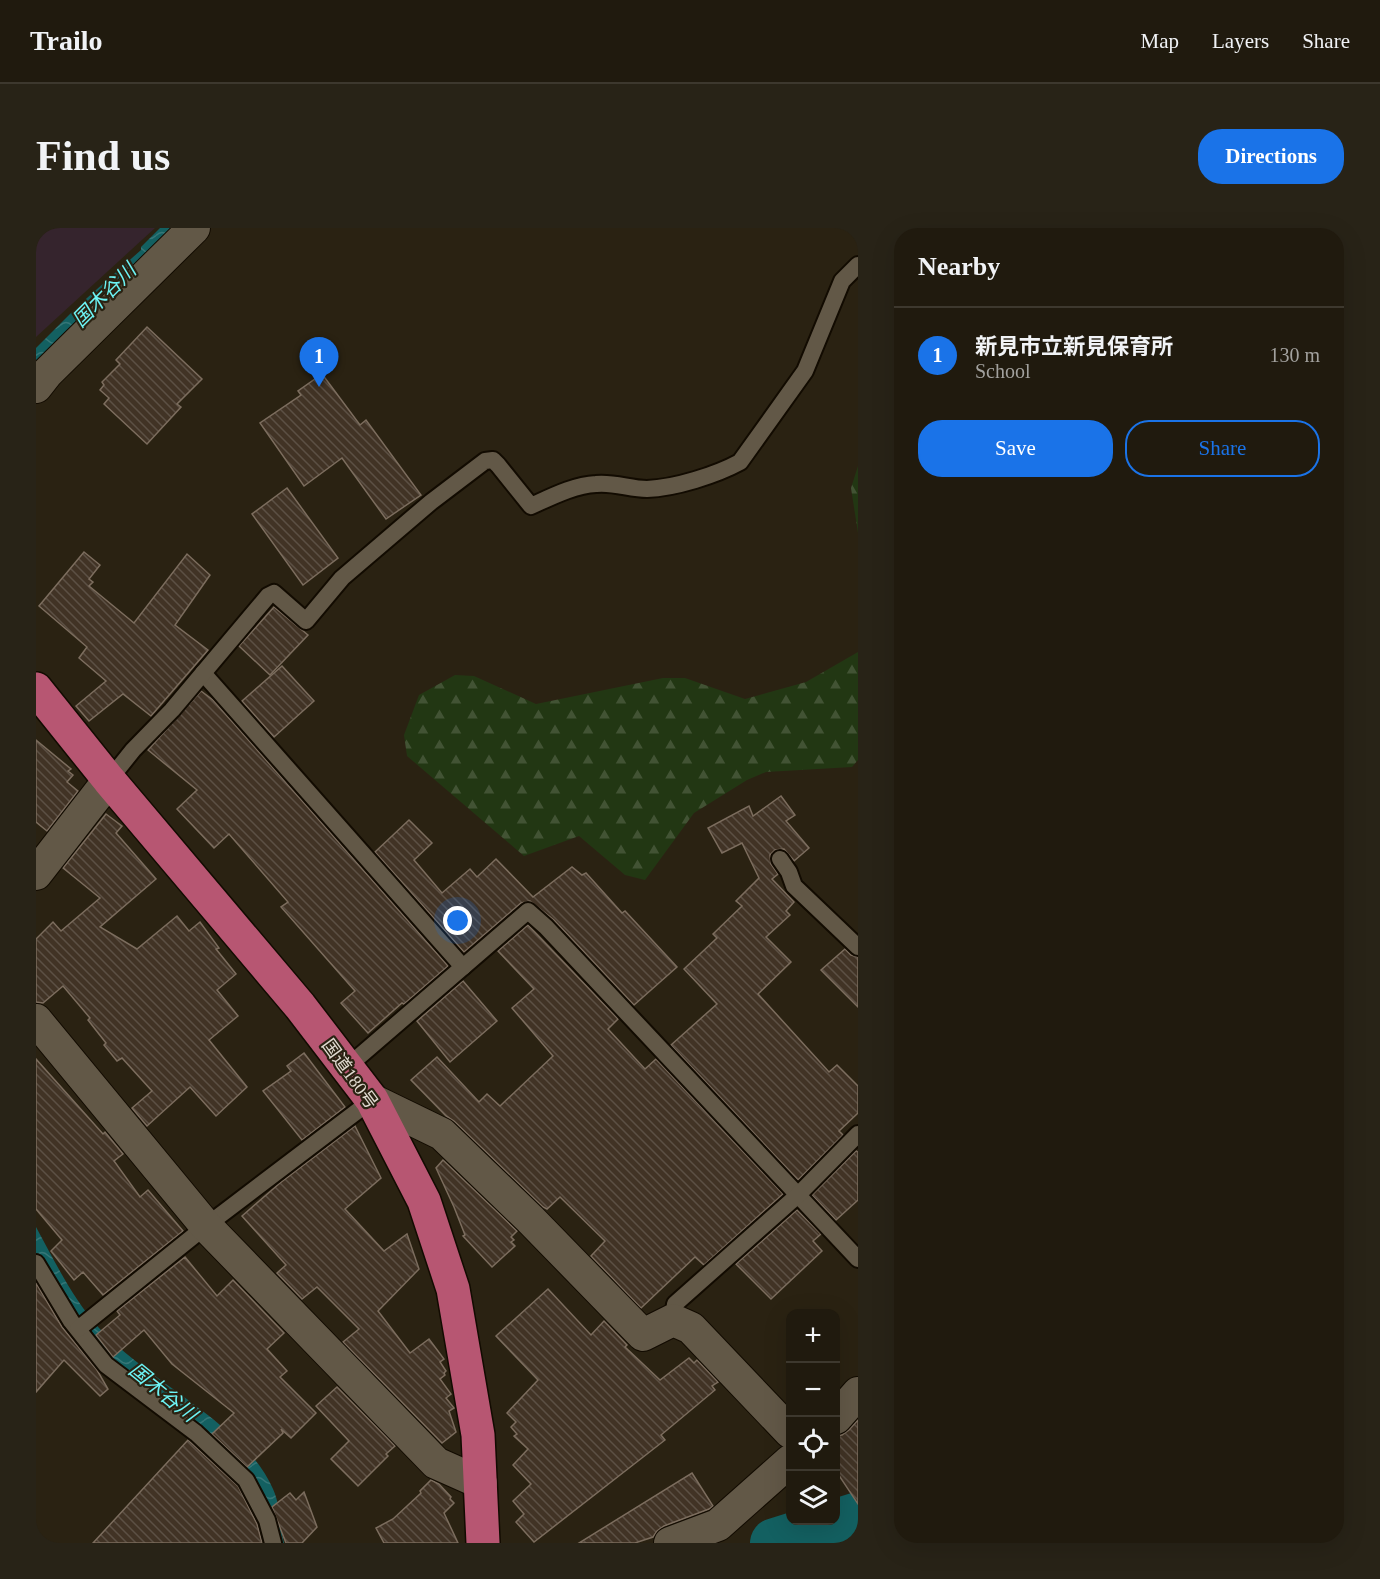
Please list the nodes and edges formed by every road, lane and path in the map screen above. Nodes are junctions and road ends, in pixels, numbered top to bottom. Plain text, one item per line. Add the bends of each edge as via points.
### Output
1 (194, 228) edge
2 (858, 265) edge
3 (36, 387) edge
4 (203, 673) junction
5 (36, 689) edge
6 (109, 780) junction
7 (780, 860) dead end
8 (36, 874) edge
9 (858, 947) edge
10 (463, 967) junction
11 (36, 1020) edge
12 (347, 1067) junction
13 (372, 1100) junction
14 (858, 1134) edge
15 (798, 1195) junction
16 (206, 1226) junction
17 (858, 1259) edge
18 (36, 1263) edge
19 (673, 1320) junction
20 (78, 1329) junction
21 (858, 1393) edge
22 (837, 1417) edge
23 (786, 1428) edge
24 (786, 1465) edge
25 (481, 1483) junction
26 (273, 1543) edge
27 (483, 1543) edge
28 (670, 1543) edge

1 - 3 street
2 - 4 lane via 843,282 805,370 740,462 664,487 596,484 568,490 531,506 493,460 485,461 342,578 306,621 274,593 268,597
4 - 6 lane
4 - 10 lane
5 - 6 highway, 国道180号
6 - 8 street
6 - 12 highway, 国道180号
7 - 9 lane via 794,886
10 - 12 lane
10 - 15 lane via 528,911
11 - 16 street
12 - 13 highway, 国道180号
13 - 16 lane
13 - 19 street via 442,1134 643,1335
13 - 25 highway, 国道180号 via 424,1201 453,1288 478,1435
14 - 15 lane
15 - 17 lane
15 - 19 lane via 675,1304
16 - 20 lane
16 - 25 street via 436,1462
18 - 20 lane
19 - 23 street via 691,1328
20 - 26 lane via 106,1365 196,1433 246,1480 267,1520
21 - 22 street
24 - 28 street via 718,1525
25 - 27 highway, 国道180号

